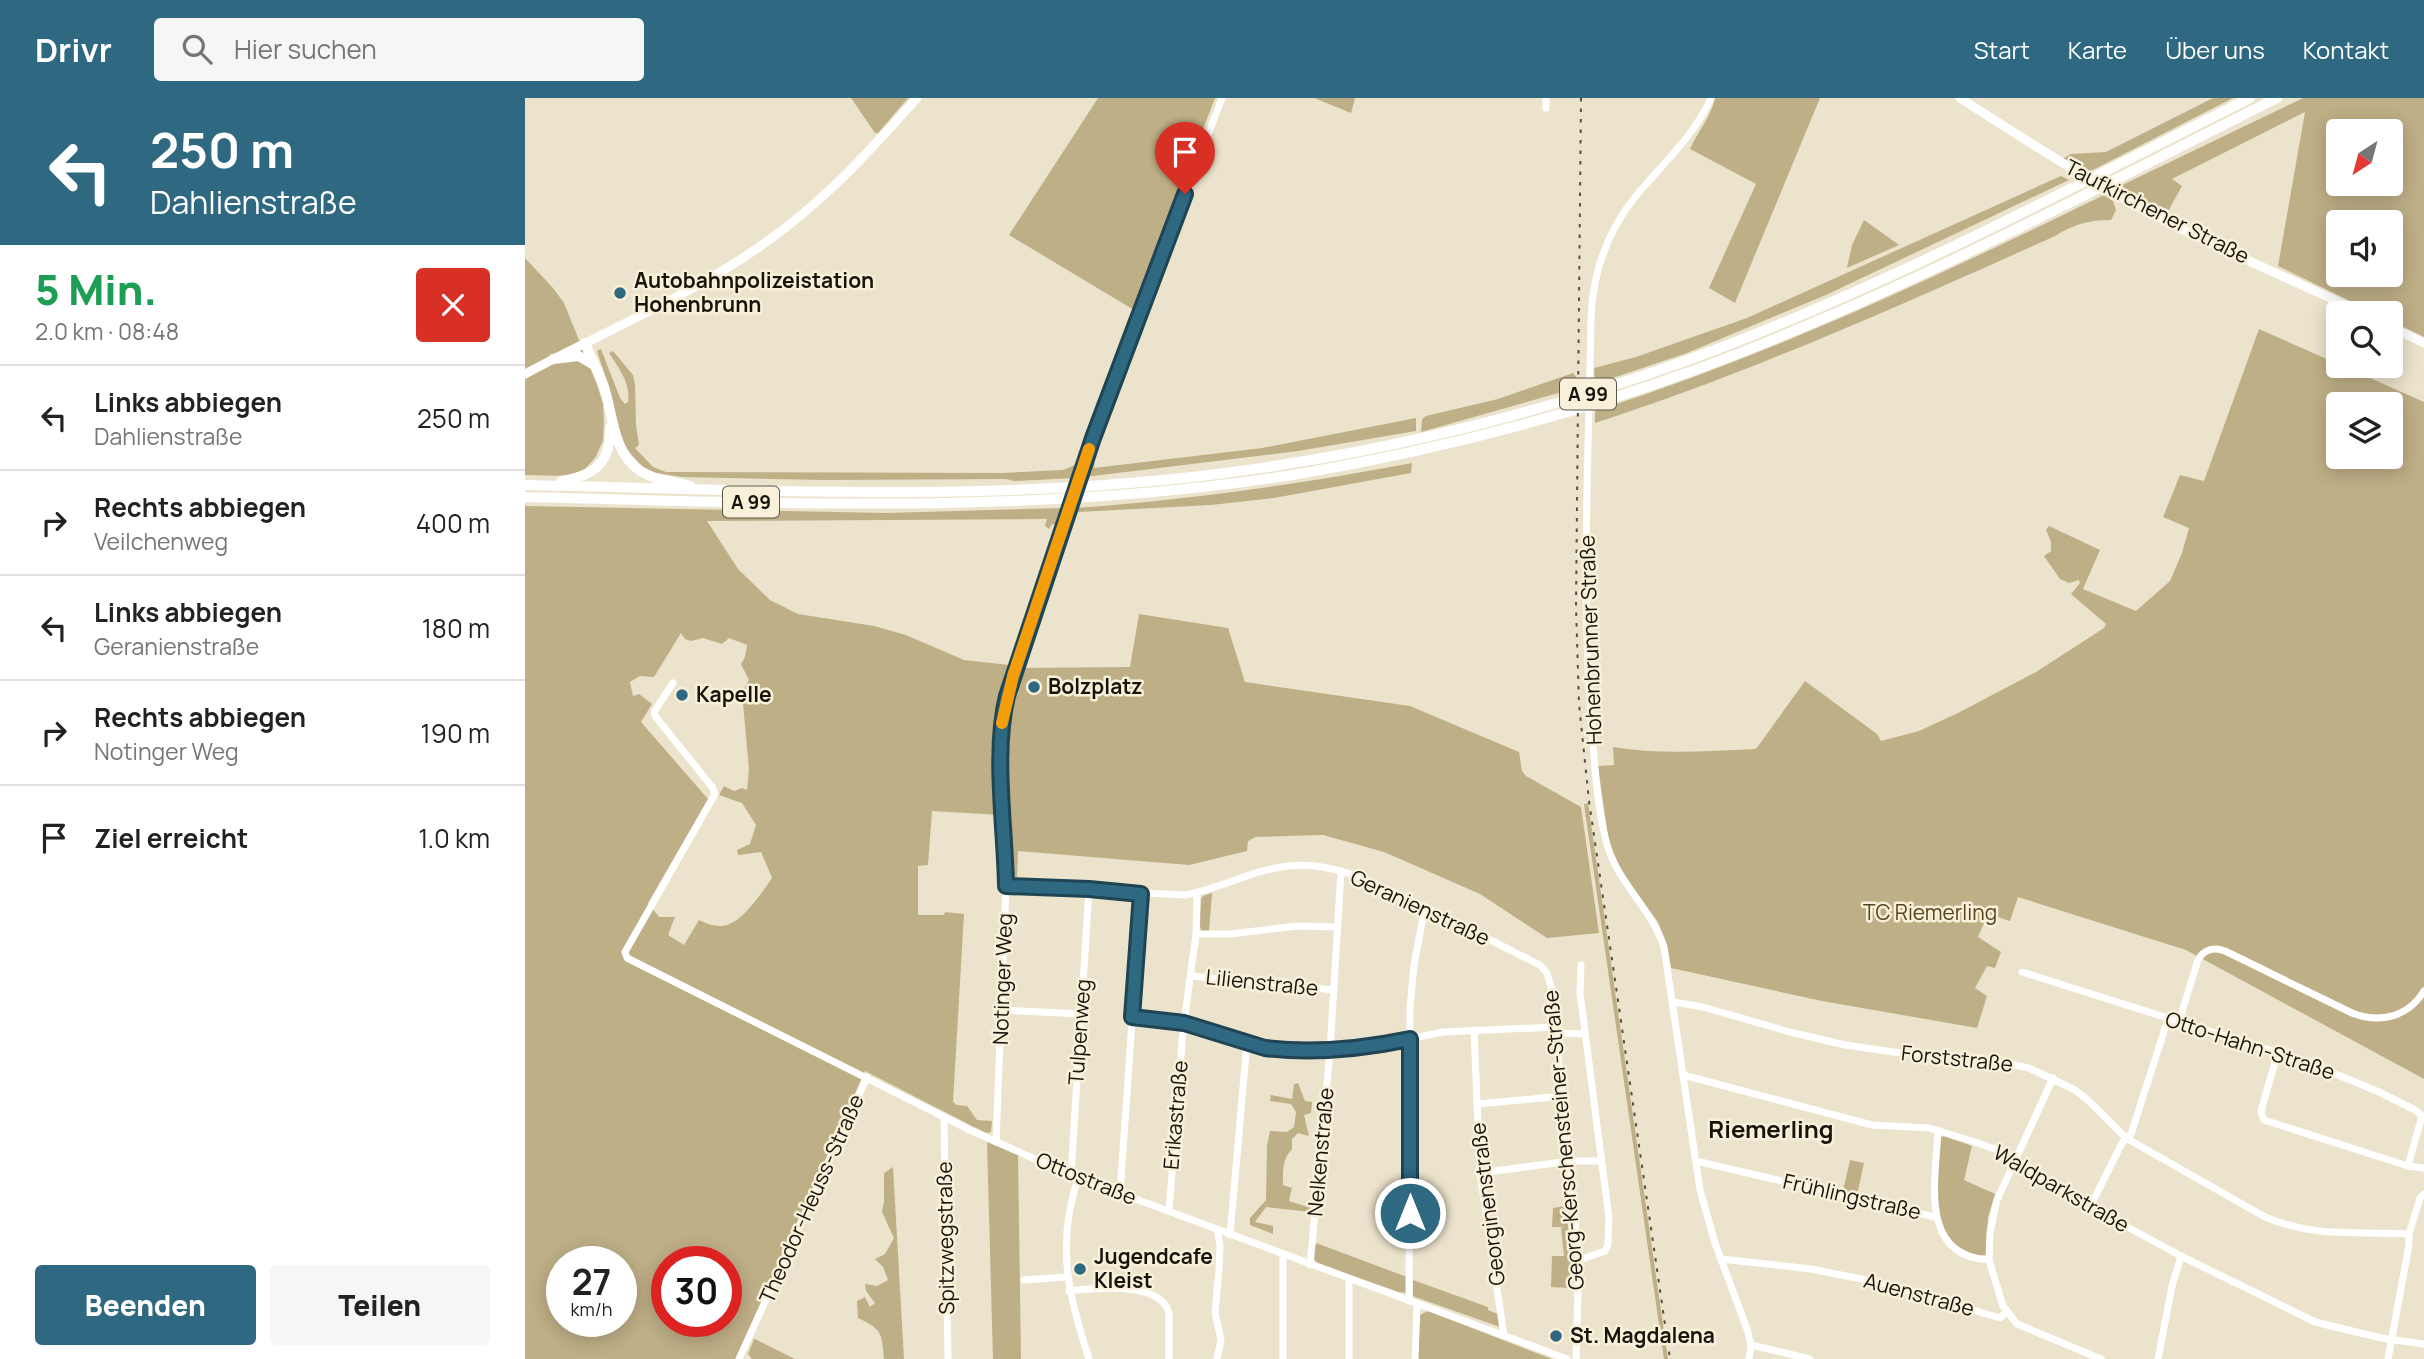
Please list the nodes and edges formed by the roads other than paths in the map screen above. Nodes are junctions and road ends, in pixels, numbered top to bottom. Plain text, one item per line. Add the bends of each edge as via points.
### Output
1 (917, 98) edge
2 (1222, 98) edge
3 (1546, 98) edge
4 (1710, 98) edge
5 (1960, 98) edge
6 (2251, 98) edge
7 (2277, 98) edge
8 (1546, 108) dead end
9 (2336, 301) edge
10 (2403, 333) edge
11 (585, 343) junction
12 (2424, 343) edge
13 (553, 359) junction
14 (594, 365) junction
15 (525, 374) edge
16 (609, 413) junction
17 (525, 485) edge
18 (551, 486) junction
19 (700, 490) junction
20 (525, 497) edge
21 (673, 683) dead end
22 (1341, 871) junction
23 (1006, 886) junction
24 (1089, 889) junction
25 (1197, 893) junction
26 (1141, 894) junction
27 (1425, 907) junction
28 (1337, 927) junction
29 (1196, 934) junction
30 (1540, 965) joint
31 (1581, 965) dead end
32 (2022, 972) dead end
33 (1191, 976) junction
34 (1334, 990) junction
35 (2424, 990) edge
36 (1673, 1002) junction
37 (1001, 1010) junction
38 (1081, 1014) junction
39 (1132, 1017) junction
40 (2168, 1019) junction
41 (2179, 1021) junction
42 (1184, 1023) junction
43 (1474, 1030) junction
44 (1556, 1030) junction
45 (1585, 1034) junction
46 (1410, 1039) junction
47 (1247, 1042) junction
48 (1330, 1051) junction
49 (2278, 1052) junction
50 (1683, 1074) junction
51 (867, 1077) junction
52 (2053, 1078) junction
53 (1564, 1096) junction
54 (1477, 1104) junction
55 (944, 1117) junction
56 (1938, 1130) junction
57 (2126, 1138) junction
58 (996, 1142) junction
59 (2017, 1160) junction
60 (1570, 1161) junction
61 (1601, 1161) junction
62 (1696, 1161) junction
63 (2408, 1166) junction
64 (2420, 1168) edge
65 (1480, 1173) junction
66 (2424, 1173) edge
67 (1075, 1177) junction
68 (1120, 1193) junction
69 (2424, 1194) edge
70 (2092, 1203) junction
71 (1168, 1211) junction
72 (1935, 1217) junction
73 (1217, 1230) junction
74 (2409, 1234) junction
75 (1230, 1235) junction
76 (1283, 1255) junction
77 (2181, 1256) junction
78 (1721, 1259) junction
79 (1579, 1260) junction
80 (1989, 1260) junction
81 (1310, 1265) junction
82 (1067, 1277) junction
83 (1349, 1279) junction
84 (1024, 1280) dead end
85 (1069, 1291) junction
86 (1413, 1302) junction
87 (2006, 1312) junction
88 (1504, 1336) junction
89 (2392, 1340) junction
90 (2424, 1344) edge
91 (1751, 1345) junction
92 (739, 1359) edge
93 (948, 1359) edge
94 (1089, 1359) edge
95 (1169, 1359) edge
96 (1217, 1359) edge
97 (1283, 1359) edge
98 (1349, 1359) edge
99 (1415, 1359) edge
100 (1567, 1359) edge
101 (1576, 1359) edge
102 (1749, 1359) edge
103 (1810, 1359) edge
104 (2101, 1359) edge
105 (2158, 1359) edge
106 (2388, 1359) edge

1 - 11 main road via 857,166 772,238 699,284
2 - 23 street, Notinger Weg via 1083,468 1013,676 1001,751
3 - 8 street
4 - 36 street, Hohenbrunner Straße via 1687,139 1622,214 1606,246 1592,297 1587,664 1603,828 1621,877 1660,933
5 - 9 main road, Taufkirchener Straße via 2120,197
6 - 19 highway, A 99 via 1813,310 1674,365 1506,417 1305,461 1141,482 964,491
7 - 20 highway, A 99 via 2021,227 1821,320 1649,386 1429,447 1245,482 1066,499 902,504
10 - 12 main road
11 - 13 main road
11 - 14 highway
13 - 14 highway via 579,356
13 - 15 main road
14 - 16 highway
16 - 18 highway via 610,442 601,463 582,477
16 - 19 highway via 623,453 640,471
17 - 18 highway, A 99
18 - 19 highway, A 99
21 - 51 street, Ottostraße via 655,716 715,794 625,955
22 - 25 street, Geranienstraße via 1289,865
22 - 27 street, Geranienstraße
22 - 28 street, Nelkenstraße
23 - 24 street, Geranienstraße
23 - 37 street, Notinger Weg
24 - 26 street, Geranienstraße
24 - 38 street, Tulpenweg
25 - 26 street, Geranienstraße
25 - 29 street, Erikastraße
26 - 39 street
27 - 30 street, Geranienstraße
27 - 46 street via 1414,965
28 - 29 street
28 - 34 street, Nelkenstraße
29 - 33 street, Erikastraße
30 - 44 street, Georg-Kerschensteiner-Straße via 1549,978
31 - 45 street
32 - 40 street, Otto-Hahn-Straße
33 - 34 street, Lilienstraße
33 - 42 street, Erikastraße
34 - 48 street, Nelkenstraße
35 - 41 street via 2400,1013 2367,1018 2214,949 2198,960
36 - 50 street, Hohenbrunner Straße
36 - 52 street, Forststraße via 1832,1043 2001,1060
37 - 38 street
37 - 58 street, Notinger Weg
38 - 67 street, Tulpenweg
39 - 42 street
39 - 68 street
40 - 41 street, Otto-Hahn-Straße
40 - 57 street
41 - 49 street, Otto-Hahn-Straße
42 - 47 street
42 - 71 street, Erikastraße
43 - 44 street
43 - 46 street
43 - 54 street, Georginenstraße
44 - 45 street
44 - 53 street, Georg-Kerschensteiner-Straße
45 - 61 street
46 - 48 street
46 - 86 street
47 - 48 street via 1277,1049
47 - 75 street
48 - 81 street, Nelkenstraße
49 - 63 street, Otto-Hahn-Straße via 2353,1080 2420,1113 2423,1119
49 - 63 street via 2261,1118
50 - 56 street, Waldparkstraße via 1875,1126
50 - 62 street, Hohenbrunner Straße
51 - 55 street, Ottostraße
51 - 92 street, Theodor-Heuss-Straße
52 - 57 street, Forststraße via 2082,1095
52 - 59 street
53 - 54 street
53 - 60 street, Georg-Kerschensteiner-Straße
54 - 65 street, Georginenstraße
55 - 58 street, Ottostraße
55 - 93 street, Spitzwegstraße
56 - 59 street, Waldparkstraße
56 - 72 street
57 - 70 street
57 - 74 street, Forststraße via 2287,1226 2318,1233
58 - 67 street, Ottostraße
59 - 70 street, Waldparkstraße via 2077,1199
59 - 80 street via 1997,1200
60 - 61 street
60 - 65 street
60 - 79 street, Georg-Kerschensteiner-Straße
61 - 79 street via 1608,1245 1603,1253
62 - 72 street, Frühlingstraße
62 - 78 street, Hohenbrunner Straße
63 - 64 street
64 - 66 street
65 - 88 street, Georginenstraße
67 - 68 street, Ottostraße
67 - 82 street, Tulpenweg
68 - 71 street, Ottostraße
69 - 74 street
70 - 77 street, Waldparkstraße
71 - 73 street, Ottostraße
72 - 80 street, Frühlingstraße via 1943,1236 1958,1250
73 - 75 street, Ottostraße
73 - 96 street via 1220,1258 1215,1312 1221,1340
74 - 89 street
75 - 76 street, Ottostraße
76 - 81 street, Ottostraße
76 - 97 street
77 - 89 street, Waldparkstraße via 2315,1322
77 - 105 street
78 - 87 street, Auenstraße via 1870,1281 2000,1318
78 - 91 street, Hohenbrunner Straße
79 - 101 street, Georg-Kerschensteiner-Straße
80 - 87 street
81 - 83 street, Ottostraße
82 - 84 street
82 - 85 street, Tulpenweg
83 - 86 street, Ottostraße
83 - 98 street
85 - 94 street, Tulpenweg
85 - 95 street via 1120,1289 1159,1297 1169,1313
86 - 88 street, Ottostraße
86 - 99 street
87 - 104 street via 2022,1327
88 - 100 street, Ottostraße
89 - 90 street, Waldparkstraße
89 - 106 street
91 - 102 street, Hohenbrunner Straße
91 - 103 street

